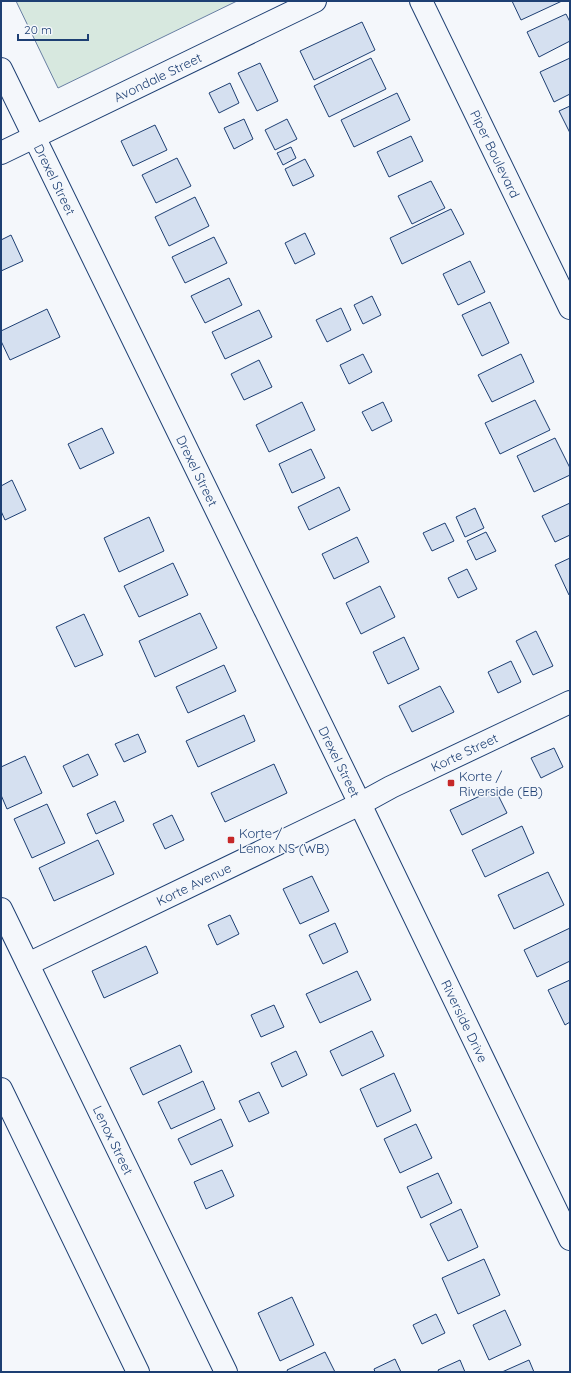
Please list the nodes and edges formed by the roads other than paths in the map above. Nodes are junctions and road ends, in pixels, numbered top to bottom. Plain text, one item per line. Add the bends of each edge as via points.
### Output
1 (314, 1) edge
2 (421, 1) edge
3 (1, 69) edge
4 (34, 136) junction
5 (1, 152) edge
6 (570, 308) edge
7 (570, 702) edge
8 (360, 804) junction
9 (1, 909) edge
10 (28, 964) junction
11 (1, 1089) edge
12 (570, 1239) edge
13 (138, 1372) edge
14 (226, 1372) edge

1 - 4 street, Avondale Street
2 - 6 street, Piper Boulevard
3 - 4 street, Drexel Street
4 - 5 street, Avondale Street
4 - 8 street, Drexel Street
7 - 8 street, Korte Street
8 - 10 street, Korte Avenue
8 - 12 street, Riverside Drive
9 - 10 street, Lenox Street
10 - 14 street, Lenox Street
11 - 13 street

